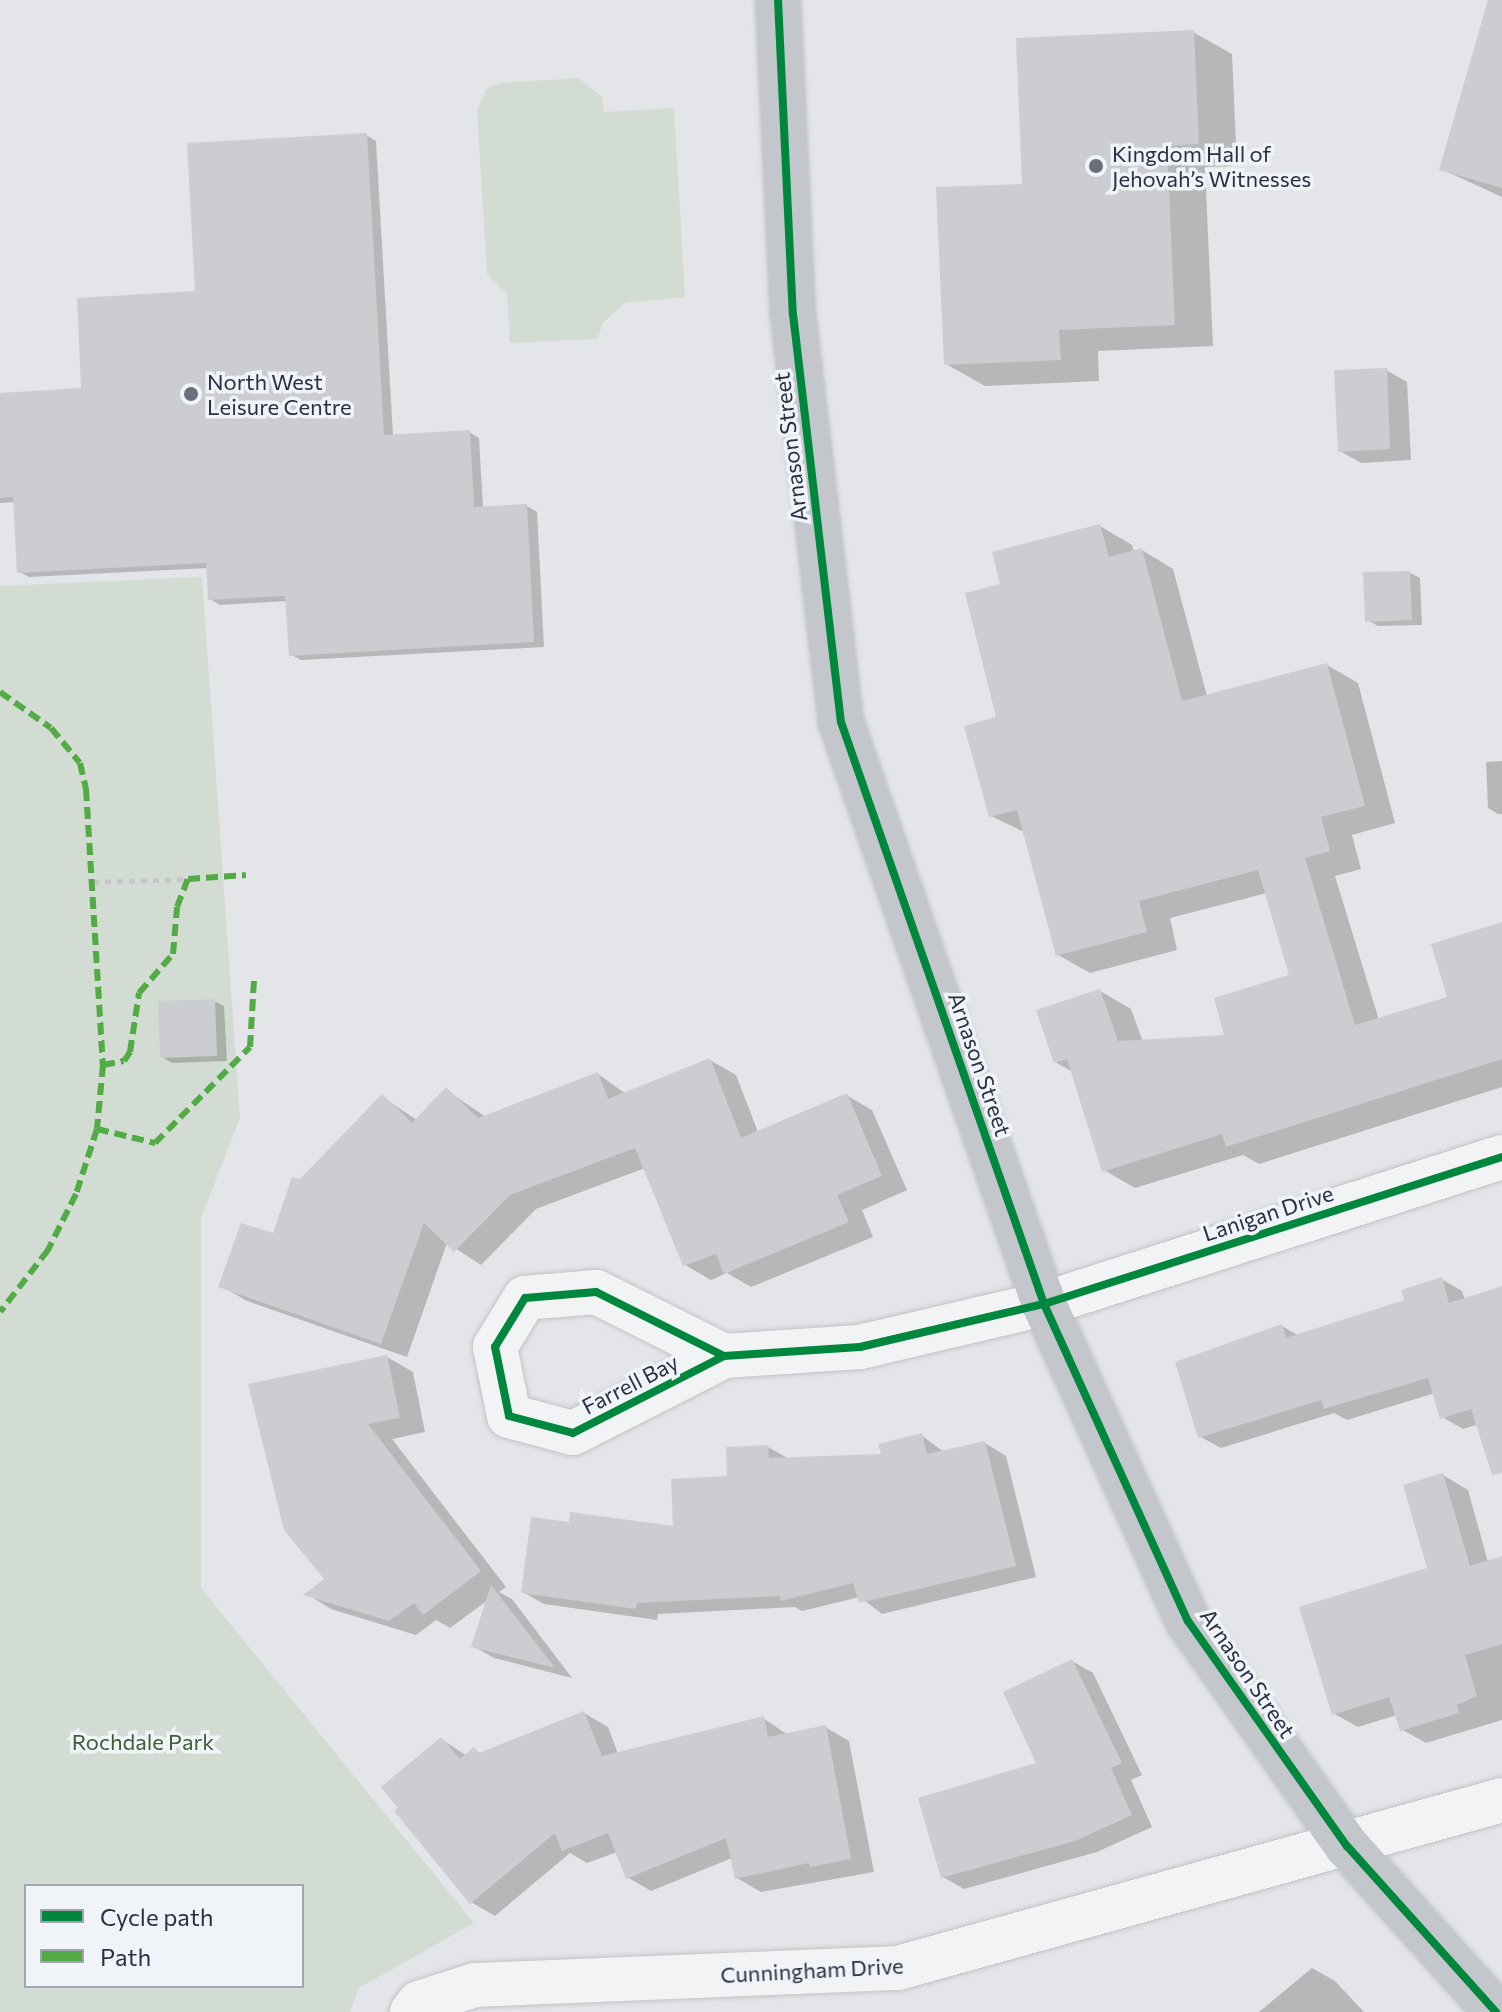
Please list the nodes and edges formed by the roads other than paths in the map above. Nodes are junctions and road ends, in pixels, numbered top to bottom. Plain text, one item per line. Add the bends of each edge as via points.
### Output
1 (778, 0) edge
2 (1502, 1157) edge
3 (1044, 1304) junction
4 (724, 1356) junction
5 (1502, 1800) edge
6 (1347, 1846) junction
7 (412, 2012) edge
8 (1496, 2012) edge

1 - 3 street, Arnason Street via 793,314 841,722
2 - 3 street, Lanigan Drive
3 - 4 street, Farrell Bay via 860,1347
3 - 6 street, Arnason Street via 1188,1621
4 - 4 street, Farrell Bay via 596,1292 525,1298 495,1347 509,1416 573,1433
5 - 6 street, Cunningham Drive
6 - 7 street, Cunningham Drive via 898,1968 475,1985 419,2003
6 - 8 street, Arnason Street

